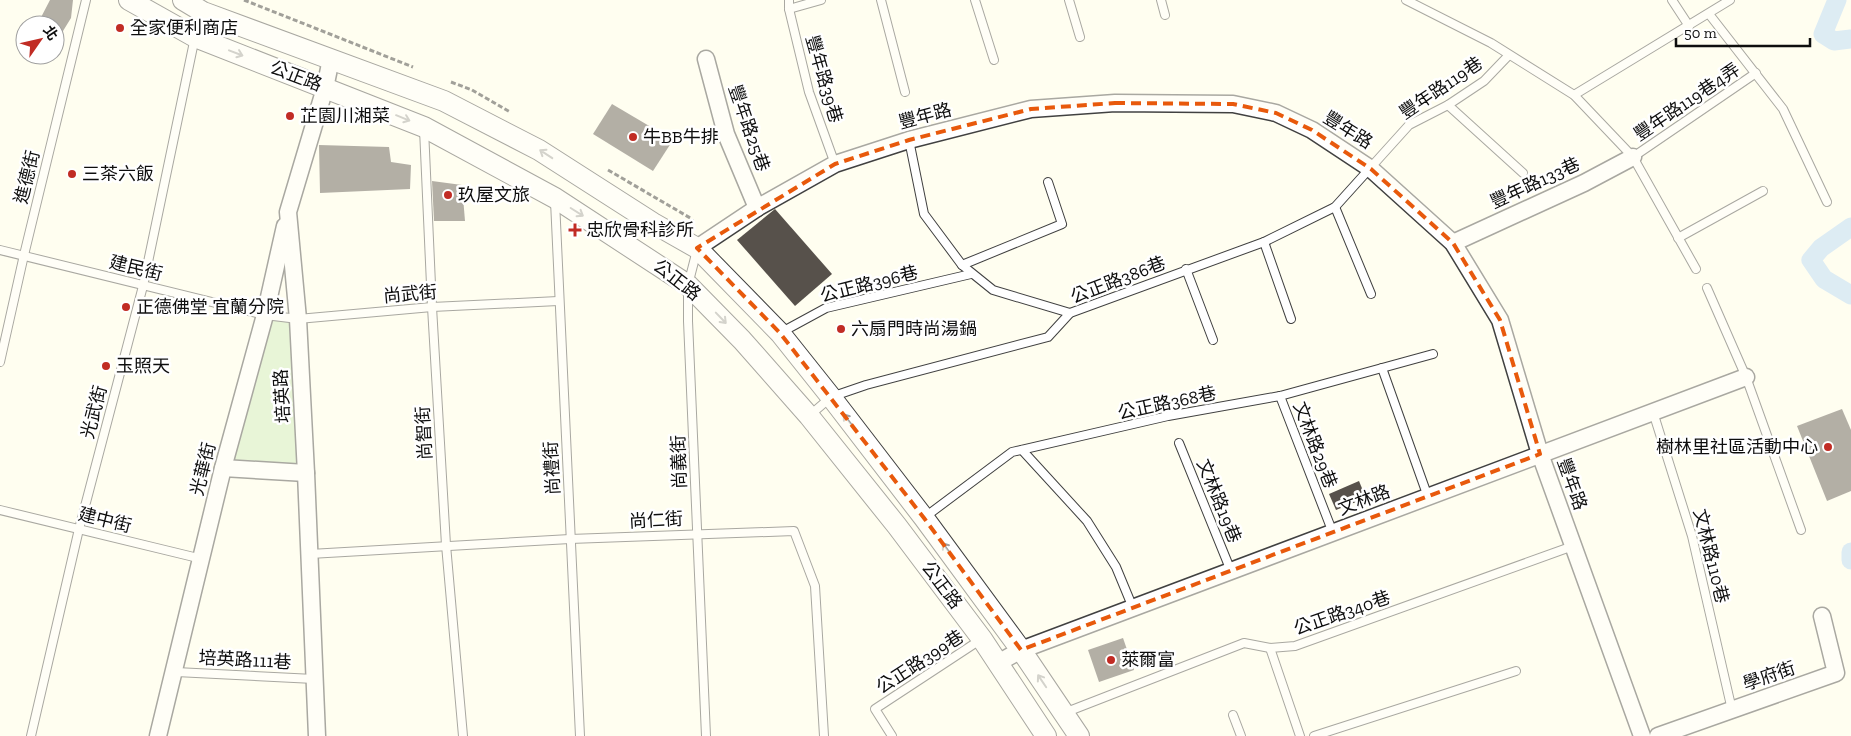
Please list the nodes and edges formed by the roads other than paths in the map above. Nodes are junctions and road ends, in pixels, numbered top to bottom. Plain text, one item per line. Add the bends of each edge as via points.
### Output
1 (86, 0) edge
2 (130, 0) edge
3 (183, 0) edge
4 (789, 0) edge
5 (822, 0) edge
6 (881, 0) edge
7 (976, 0) edge
8 (1069, 0) edge
9 (1161, 0) edge
10 (1406, 0) edge
11 (1672, 0) edge
12 (1730, 0) edge
13 (789, 9) junction
14 (1708, 14) junction
15 (1165, 15) dead end
16 (1689, 26) junction
17 (195, 37) junction
18 (1080, 37) dead end
19 (1508, 56) junction
20 (331, 59) junction
21 (706, 59) dead end
22 (994, 60) dead end
23 (1756, 74) junction
24 (325, 88) junction
25 (906, 92) dead end
26 (1574, 95) junction
27 (1448, 105) junction
28 (424, 127) junction
29 (909, 140) junction
30 (1632, 157) junction
31 (835, 164) junction
32 (1371, 169) junction
33 (1523, 173) dead end
34 (1048, 182) dead end
35 (1763, 191) dead end
36 (555, 198) junction
37 (1827, 202) dead end
38 (1335, 207) junction
39 (757, 208) junction
40 (288, 212) junction
41 (1678, 238) junction
42 (1264, 242) junction
43 (1453, 243) junction
44 (697, 248) junction
45 (0, 250) edge
46 (24, 255) junction
47 (962, 265) junction
48 (1186, 269) junction
49 (1696, 269) dead end
50 (971, 274) junction
51 (688, 285) junction
52 (142, 286) junction
53 (1707, 288) dead end
54 (1371, 294) dead end
55 (558, 301) junction
56 (432, 307) junction
57 (1070, 314) junction
58 (265, 315) junction
59 (298, 319) junction
60 (1291, 319) dead end
61 (780, 333) junction
62 (1213, 340) dead end
63 (1433, 354) dead end
64 (0, 362) edge
65 (1382, 368) junction
66 (1746, 377) junction
67 (1280, 396) junction
68 (831, 397) junction
69 (1653, 412) junction
70 (809, 416) junction
71 (1179, 443) dead end
72 (1022, 450) junction
73 (1540, 454) junction
74 (223, 468) junction
75 (306, 473) junction
76 (1428, 497) junction
77 (0, 510) edge
78 (924, 518) junction
79 (79, 529) junction
80 (1801, 530) dead end
81 (696, 533) junction
82 (1333, 533) junction
83 (570, 539) junction
84 (446, 545) junction
85 (1573, 546) junction
86 (310, 554) junction
87 (202, 559) junction
88 (1231, 571) junction
89 (1133, 608) junction
90 (1822, 616) dead end
91 (982, 639) junction
92 (1270, 648) junction
93 (1021, 650) junction
94 (998, 663) junction
95 (1516, 671) dead end
96 (176, 672) junction
97 (314, 679) junction
98 (1732, 710) junction
99 (1064, 713) junction
100 (1233, 716) dead end
101 (31, 736) edge
102 (158, 736) edge
103 (317, 736) edge
104 (463, 736) edge
105 (580, 736) edge
106 (706, 736) edge
107 (824, 736) edge
108 (892, 736) edge
109 (1046, 736) edge
110 (1079, 736) edge
111 (1241, 736) edge
112 (1300, 736) edge
113 (1314, 736) edge
114 (1642, 736) edge
115 (1658, 736) edge

1 - 46 lane, 進德街
2 - 17 street, 公正路
3 - 20 street, 公正路 via 203,12
4 - 13 lane, 豐年路39巷
5 - 13 lane
6 - 25 lane
7 - 22 lane
8 - 18 lane
9 - 15 lane
10 - 19 lane, 豐年路119巷4弄 via 1491,43
11 - 16 lane
12 - 14 lane
13 - 31 lane, 豐年路39巷 via 809,92
14 - 16 lane
14 - 23 lane, 豐年路119巷4弄
16 - 26 lane
17 -> 24 street, 公正路
17 - 52 lane, 光武街
19 - 26 lane, 豐年路119巷4弄
19 - 27 lane, 豐年路119巷 via 1484,81
20 - 24 street, 培英路
44 -> 20 street, 公正路 via 539,150 444,101
21 - 39 street, 豐年路25巷 via 726,134
23 - 30 lane, 豐年路119巷4弄
23 - 37 lane, 豐年路119巷4弄 via 1783,109
24 -> 28 street, 公正路
24 - 40 street, 培英路
26 - 30 lane, 豐年路119巷4弄
27 - 32 lane, 豐年路119巷 via 1409,125
27 - 33 lane
28 - 36 street, 公正路
28 - 56 lane, 尚智街
29 - 31 street, 豐年路
29 - 32 street, 豐年路 via 1031,109 1115,103 1233,104 1276,113 1312,130
29 - 47 lane via 924,214
30 - 41 lane
30 - 43 street, 豐年路133巷 via 1584,183
31 - 39 street, 豐年路
32 - 38 lane, 公正路386巷
32 - 43 street, 豐年路
34 - 47 lane via 1062,224
35 - 41 lane
36 -> 51 street, 公正路
36 - 55 lane, 尚禮街
38 - 42 lane, 公正路386巷
38 - 54 lane
39 - 44 street, 豐年路
40 - 58 street, 光華街
40 - 59 street, 培英路
41 - 49 lane
42 - 48 lane, 公正路386巷
42 - 60 lane
43 - 73 street, 豐年路 via 1500,320
44 - 51 lane, 尚義街
44 - 61 street, 公正路
45 - 46 lane, 建民街
46 - 52 lane, 建民街
46 - 64 lane, 進德街
47 - 50 lane
48 - 57 lane, 公正路386巷
48 - 62 lane
50 - 57 lane via 994,290
50 - 61 lane, 公正路396巷 via 826,308
51 -> 70 street, 公正路
51 - 81 lane, 尚義街
52 - 58 lane, 建民街
52 - 79 lane, 光武街
53 - 66 lane
55 - 56 lane, 尚武街
55 - 83 lane, 尚禮街
56 - 59 lane, 尚武街
56 - 84 lane, 尚智街
57 - 68 lane, 公正路386巷 via 1048,337
58 - 59 lane, 尚武街
58 - 74 street, 光華街
59 - 75 street, 培英路
61 - 68 street, 公正路
63 - 65 lane, 公正路368巷
65 - 67 lane, 公正路368巷
65 - 76 lane
66 - 69 street, 文林路
66 - 80 lane
67 - 72 lane, 公正路368巷 via 1168,416
67 - 82 lane, 文林路29巷
68 - 70 lane, 公正路386巷
78 -> 68 street, 公正路
69 - 73 street, 文林路
69 - 98 lane, 文林路110巷 via 1692,536
70 - 91 street, 公正路
71 - 88 lane, 文林路19巷
72 - 78 lane, 公正路368巷 via 1012,452
72 - 89 lane via 1087,521 1116,567
73 - 76 street, 文林路
73 - 85 street, 豐年路
74 - 75 street
74 - 87 street, 光華街
75 - 86 street, 培英路
76 - 82 street, 文林路
77 - 79 lane, 建中街
93 -> 78 street, 公正路
79 - 87 lane, 建中街
79 - 101 lane, 光武街
81 - 83 lane, 尚仁街
81 - 106 lane, 尚義街
81 - 107 lane, 尚仁街 via 794,531 815,586
82 - 88 street, 文林路
83 - 84 lane, 尚仁街
83 - 105 lane, 尚禮街
84 - 86 lane, 尚仁街
84 - 104 lane, 尚智街
85 - 92 lane, 公正路340巷 via 1295,646
85 - 114 street, 豐年路
86 - 97 street, 培英路
87 - 96 street, 光華街
88 - 89 street, 文林路
89 - 93 street, 文林路
90 - 98 street, 學府街 via 1836,674
91 - 94 street, 公正路
91 - 108 lane, 公正路399巷 via 875,709
92 - 99 lane, 公正路340巷 via 1244,643
92 - 112 lane
93 - 94 street, 文林路
99 -> 93 street, 公正路
94 - 109 street, 公正路
95 - 113 lane
96 - 97 lane, 培英路111巷
96 - 102 street, 光華街
97 - 103 street, 培英路
98 - 115 street, 學府街
99 - 110 street, 公正路
100 - 111 lane

